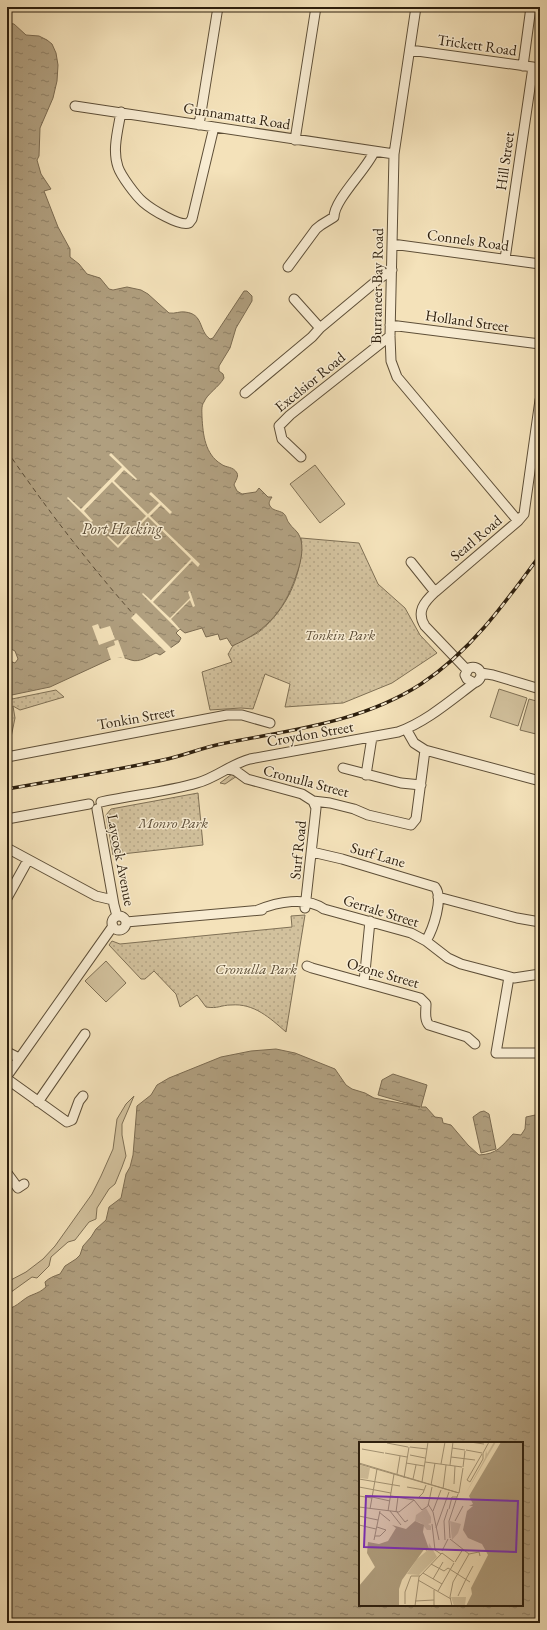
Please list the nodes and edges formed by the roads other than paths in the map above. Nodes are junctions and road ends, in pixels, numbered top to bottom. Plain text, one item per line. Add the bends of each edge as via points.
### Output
1 (218, 7) edge
2 (316, 7) edge
3 (416, 7) edge
4 (531, 7) edge
5 (410, 50) junction
6 (522, 66) junction
7 (536, 68) edge
8 (75, 106) dead end
9 (121, 112) junction
10 (199, 125) junction
11 (214, 127) junction
12 (295, 140) junction
13 (374, 152) junction
14 (394, 154) junction
15 (392, 244) junction
16 (505, 259) junction
17 (540, 264) edge
18 (288, 267) dead end
19 (392, 270) junction
20 (294, 299) dead end
21 (390, 325) junction
22 (320, 328) junction
23 (390, 336) junction
24 (540, 344) edge
25 (245, 393) dead end
26 (540, 400) edge
27 (301, 457) dead end
28 (518, 521) junction
29 (411, 562) dead end
30 (435, 592) junction
31 (467, 670) junction
32 (481, 673) junction
33 (470, 681) junction
34 (540, 689) edge
35 (270, 723) dead end
36 (402, 730) junction
37 (372, 737) junction
38 (425, 750) junction
39 (7, 757) edge
40 (343, 768) dead end
41 (228, 769) junction
42 (366, 775) junction
43 (540, 781) edge
44 (421, 785) junction
45 (313, 801) junction
46 (95, 805) junction
47 (7, 819) edge
48 (7, 848) edge
49 (312, 852) junction
50 (28, 860) junction
51 (437, 893) junction
52 (7, 898) edge
53 (113, 900) junction
54 (305, 905) junction
55 (117, 916) junction
56 (126, 922) junction
57 (370, 922) junction
58 (540, 922) edge
59 (113, 926) junction
60 (426, 941) junction
61 (306, 966) dead end
62 (540, 974) edge
63 (509, 977) junction
64 (364, 982) junction
65 (85, 1034) dead end
66 (475, 1044) dead end
67 (7, 1052) edge
68 (536, 1053) dead end
69 (19, 1058) junction
70 (7, 1076) edge
71 (7, 1080) edge
72 (84, 1096) dead end
73 (38, 1102) junction
74 (7, 1173) edge
75 (24, 1184) dead end

1 - 10 street
2 - 12 street
3 - 5 street, Burraneer Bay Road
4 - 6 street
5 - 6 street, Trickett Road
5 - 14 street, Burraneer Bay Road
6 - 7 street, Trickett Road
7 - 16 street, Hill Street
8 - 9 street, Gunnamatta Road
9 - 10 street, Gunnamatta Road
9 - 11 street via 116,143 119,169 144,203 185,224 192,219
10 - 11 street, Gunnamatta Road
11 - 12 street, Gunnamatta Road
12 - 13 street, Gunnamatta Road
13 - 14 street, Gunnamatta Road
13 - 18 street via 370,162 341,200 334,217 316,229
14 - 15 street, Burraneer Bay Road
15 - 16 street, Connels Road
15 - 19 street, Burraneer Bay Road
16 - 17 street, Connels Road
19 - 21 street, Burraneer Bay Road
19 - 22 street
20 - 22 street
21 - 23 street, Burraneer Bay Road
21 - 24 street, Holland Street
22 - 25 street via 284,362
23 - 27 street, Excelsior Road via 279,426 282,439
23 - 28 street, Burraneer Bay Road via 390,362 397,377
26 - 28 street, Searl Road via 524,514
28 - 30 street, Searl Road
29 - 30 street
30 - 31 street, Searl Road via 423,604 423,622
31 - 32 street via 476,667
31 - 33 street via 465,675
32 - 33 street via 480,680
32 - 34 street via 493,674
33 - 36 street, Croydon Street via 462,692 433,714
35 - 39 street, Tonkin Street via 242,714 227,715
36 - 37 street, Croydon Street
36 - 38 street
37 - 41 street, Croydon Street via 250,759
37 - 42 street
38 - 43 street
38 - 44 street
40 - 42 street
41 - 45 street, Cronulla Street via 247,779 302,794
41 - 46 street via 197,783
42 - 44 street via 401,784
44 - 45 street, Cronulla Street via 413,824 404,824 354,809
45 - 49 street, Surf Road via 316,808
46 - 47 street
46 - 53 street, Laycock Avenue
48 - 50 street
49 - 51 street, Surf Lane via 431,884
49 - 54 street, Surf Road
50 - 52 street
50 - 53 street via 96,896
51 - 58 street, Surf Lane via 517,918
51 - 60 street via 433,928
53 - 55 street, Laycock Avenue
54 - 56 street, Gerrale Street via 275,904 258,910
54 - 57 street, Gerrale Street via 318,904 324,909
55 - 56 street via 123,917
55 - 59 street via 112,920
56 - 59 street via 121,930 116,930
57 - 60 street, Gerrale Street via 411,933
57 - 64 street
59 - 69 street
60 - 63 street, Gerrale Street via 454,961
61 - 64 street, Ozone Street
62 - 63 street, Gerrale Street via 522,978
63 - 68 street via 496,1052
64 - 66 street, Ozone Street via 420,998 426,1004 426,1022 429,1025 467,1037
65 - 73 street
67 - 69 street
69 - 70 street
71 - 73 street
72 - 73 street via 79,1101 73,1118 68,1122
74 - 75 street via 18,1188

